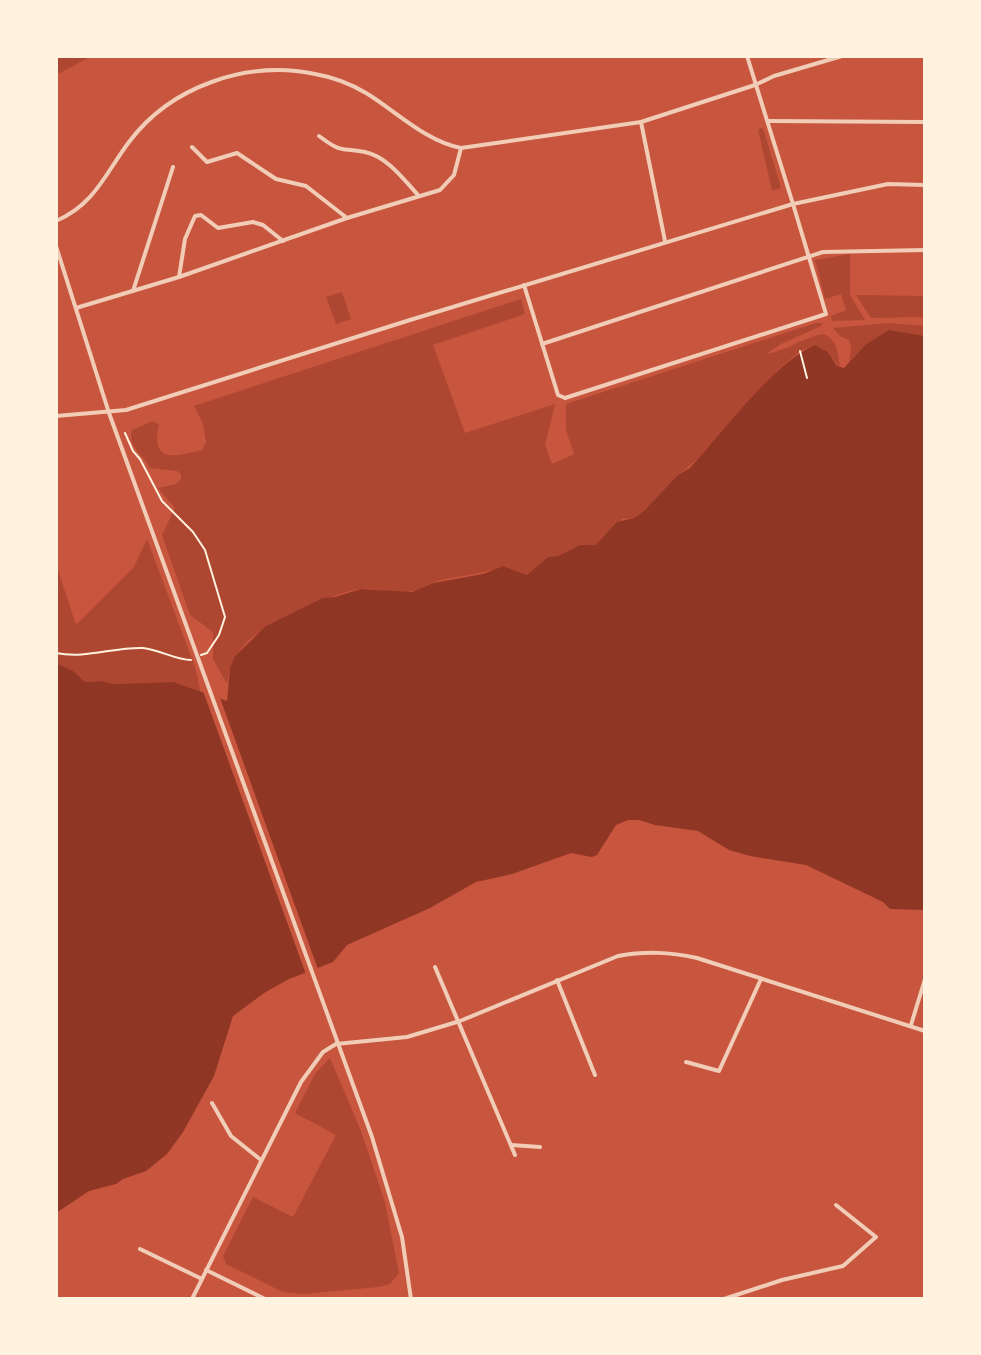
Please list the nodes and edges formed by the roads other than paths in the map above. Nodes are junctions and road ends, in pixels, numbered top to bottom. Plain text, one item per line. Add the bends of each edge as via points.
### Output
1 (747, 56) edge
2 (842, 56) edge
3 (755, 85) junction
4 (768, 121) junction
5 (641, 122) junction
6 (925, 122) edge
7 (319, 136) dead end
8 (192, 147) dead end
9 (461, 148) junction
10 (173, 167) dead end
11 (925, 185) edge
12 (419, 196) junction
13 (793, 204) junction
14 (347, 218) junction
15 (56, 221) edge
16 (283, 241) junction
17 (665, 241) junction
18 (56, 246) edge
19 (925, 250) edge
20 (809, 257) junction
21 (179, 277) junction
22 (524, 285) junction
23 (133, 291) junction
24 (76, 308) junction
25 (542, 344) junction
26 (109, 413) junction
27 (56, 416) edge
28 (435, 967) dead end
29 (761, 979) junction
30 (925, 979) edge
31 (557, 980) junction
32 (460, 1021) junction
33 (911, 1025) junction
34 (925, 1031) edge
35 (686, 1062) dead end
36 (595, 1075) dead end
37 (212, 1103) dead end
38 (511, 1145) junction
39 (540, 1147) dead end
40 (515, 1155) dead end
41 (261, 1160) junction
42 (836, 1205) dead end
43 (140, 1249) dead end
44 (206, 1270) junction
45 (202, 1279) junction
46 (192, 1299) edge
47 (265, 1299) edge
48 (404, 1299) edge
49 (411, 1299) edge
50 (724, 1299) edge

1 - 3 street
2 - 3 street
3 - 4 street
3 - 5 street
4 - 6 street
4 - 13 street
5 - 9 street
5 - 17 street
7 - 12 street via 342,151 366,152 385,161
8 - 14 street via 207,162 237,153 276,179 306,186
9 - 12 street via 450,182
9 - 15 street via 331,78 278,70 241,73 193,89 168,104 131,140 82,208
10 - 23 street
11 - 13 street via 888,184
12 - 14 street
13 - 17 street
13 - 20 street
14 - 16 street
16 - 21 street
16 - 21 street via 253,222 218,228 195,216
17 - 22 street
18 - 24 street
19 - 20 street via 837,250
20 - 25 street
20 - 25 street via 826,311 822,317 565,398 558,395
21 - 23 street
22 - 25 street
22 - 26 street
23 - 24 street
24 - 26 street
26 - 27 street
26 - 49 street via 389,1187
28 - 32 street
29 - 31 street via 697,958 644,952 618,956
29 - 33 street
29 - 35 street via 719,1071
30 - 33 street
31 - 32 street
31 - 36 street
32 - 38 street
32 - 41 street via 407,1037 336,1044 323,1052 301,1082
33 - 34 street
37 - 41 street via 231,1136
38 - 39 street
38 - 40 street
41 - 44 street
42 - 50 street via 876,1237 843,1266
43 - 45 street
44 - 45 street
44 - 47 street
45 - 46 street
48 - 49 street

